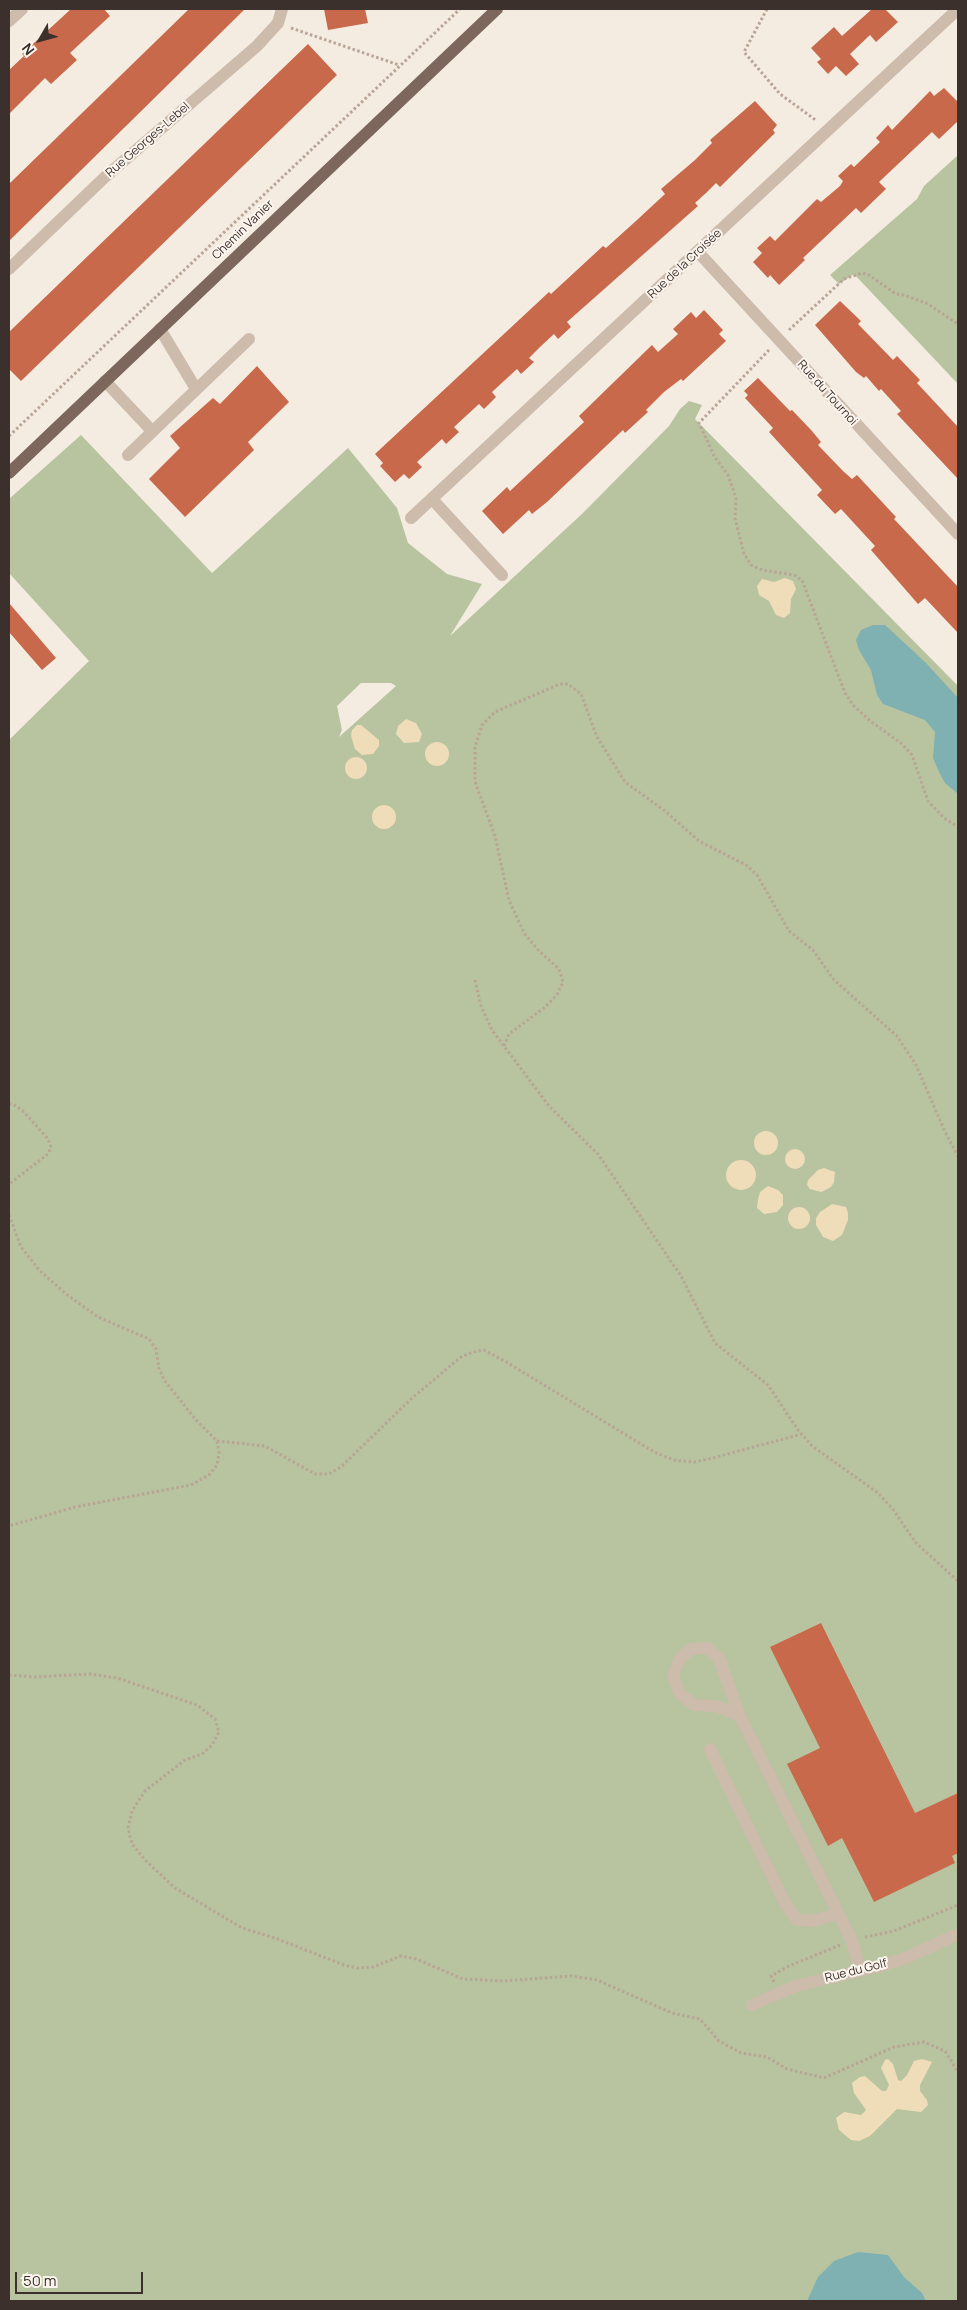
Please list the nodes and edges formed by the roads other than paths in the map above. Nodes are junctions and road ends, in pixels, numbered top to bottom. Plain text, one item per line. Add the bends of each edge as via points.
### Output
1 (22, 9) edge
2 (282, 9) edge
3 (497, 9) edge
4 (958, 9) edge
5 (9, 21) edge
6 (698, 252) junction
7 (9, 269) edge
8 (160, 329) junction
9 (248, 339) dead end
10 (104, 382) junction
11 (196, 389) junction
12 (152, 431) junction
13 (128, 455) dead end
14 (9, 472) edge
15 (432, 499) junction
16 (411, 518) dead end
17 (958, 534) edge
18 (502, 575) dead end
19 (740, 1716) junction
20 (710, 1749) dead end
21 (837, 1914) junction
22 (958, 1934) edge
23 (860, 1969) junction
24 (752, 2005) dead end

1 - 5 street
2 - 7 street, Rue Georges-Lebel via 278,23 257,46 105,177
3 - 8 main road, Chemin Vanier
4 - 6 street, Rue de la Croisée
6 - 15 street, Rue de la Croisée
6 - 17 street, Rue du Tournoi
8 - 10 main road, Chemin Vanier
8 - 11 street
9 - 11 street
10 - 12 street
10 - 14 main road, Chemin Vanier
11 - 12 street
12 - 13 street
15 - 16 street, Rue de la Croisée
15 - 18 street
19 - 19 street via 719,1658 707,1648 691,1649 680,1658 673,1675 679,1693 694,1705 716,1706
19 - 21 street
20 - 21 street via 786,1905 797,1920 813,1921
21 - 23 street via 852,1941
22 - 23 street, Rue du Golf via 908,1957
23 - 24 street, Rue du Golf via 796,1986

